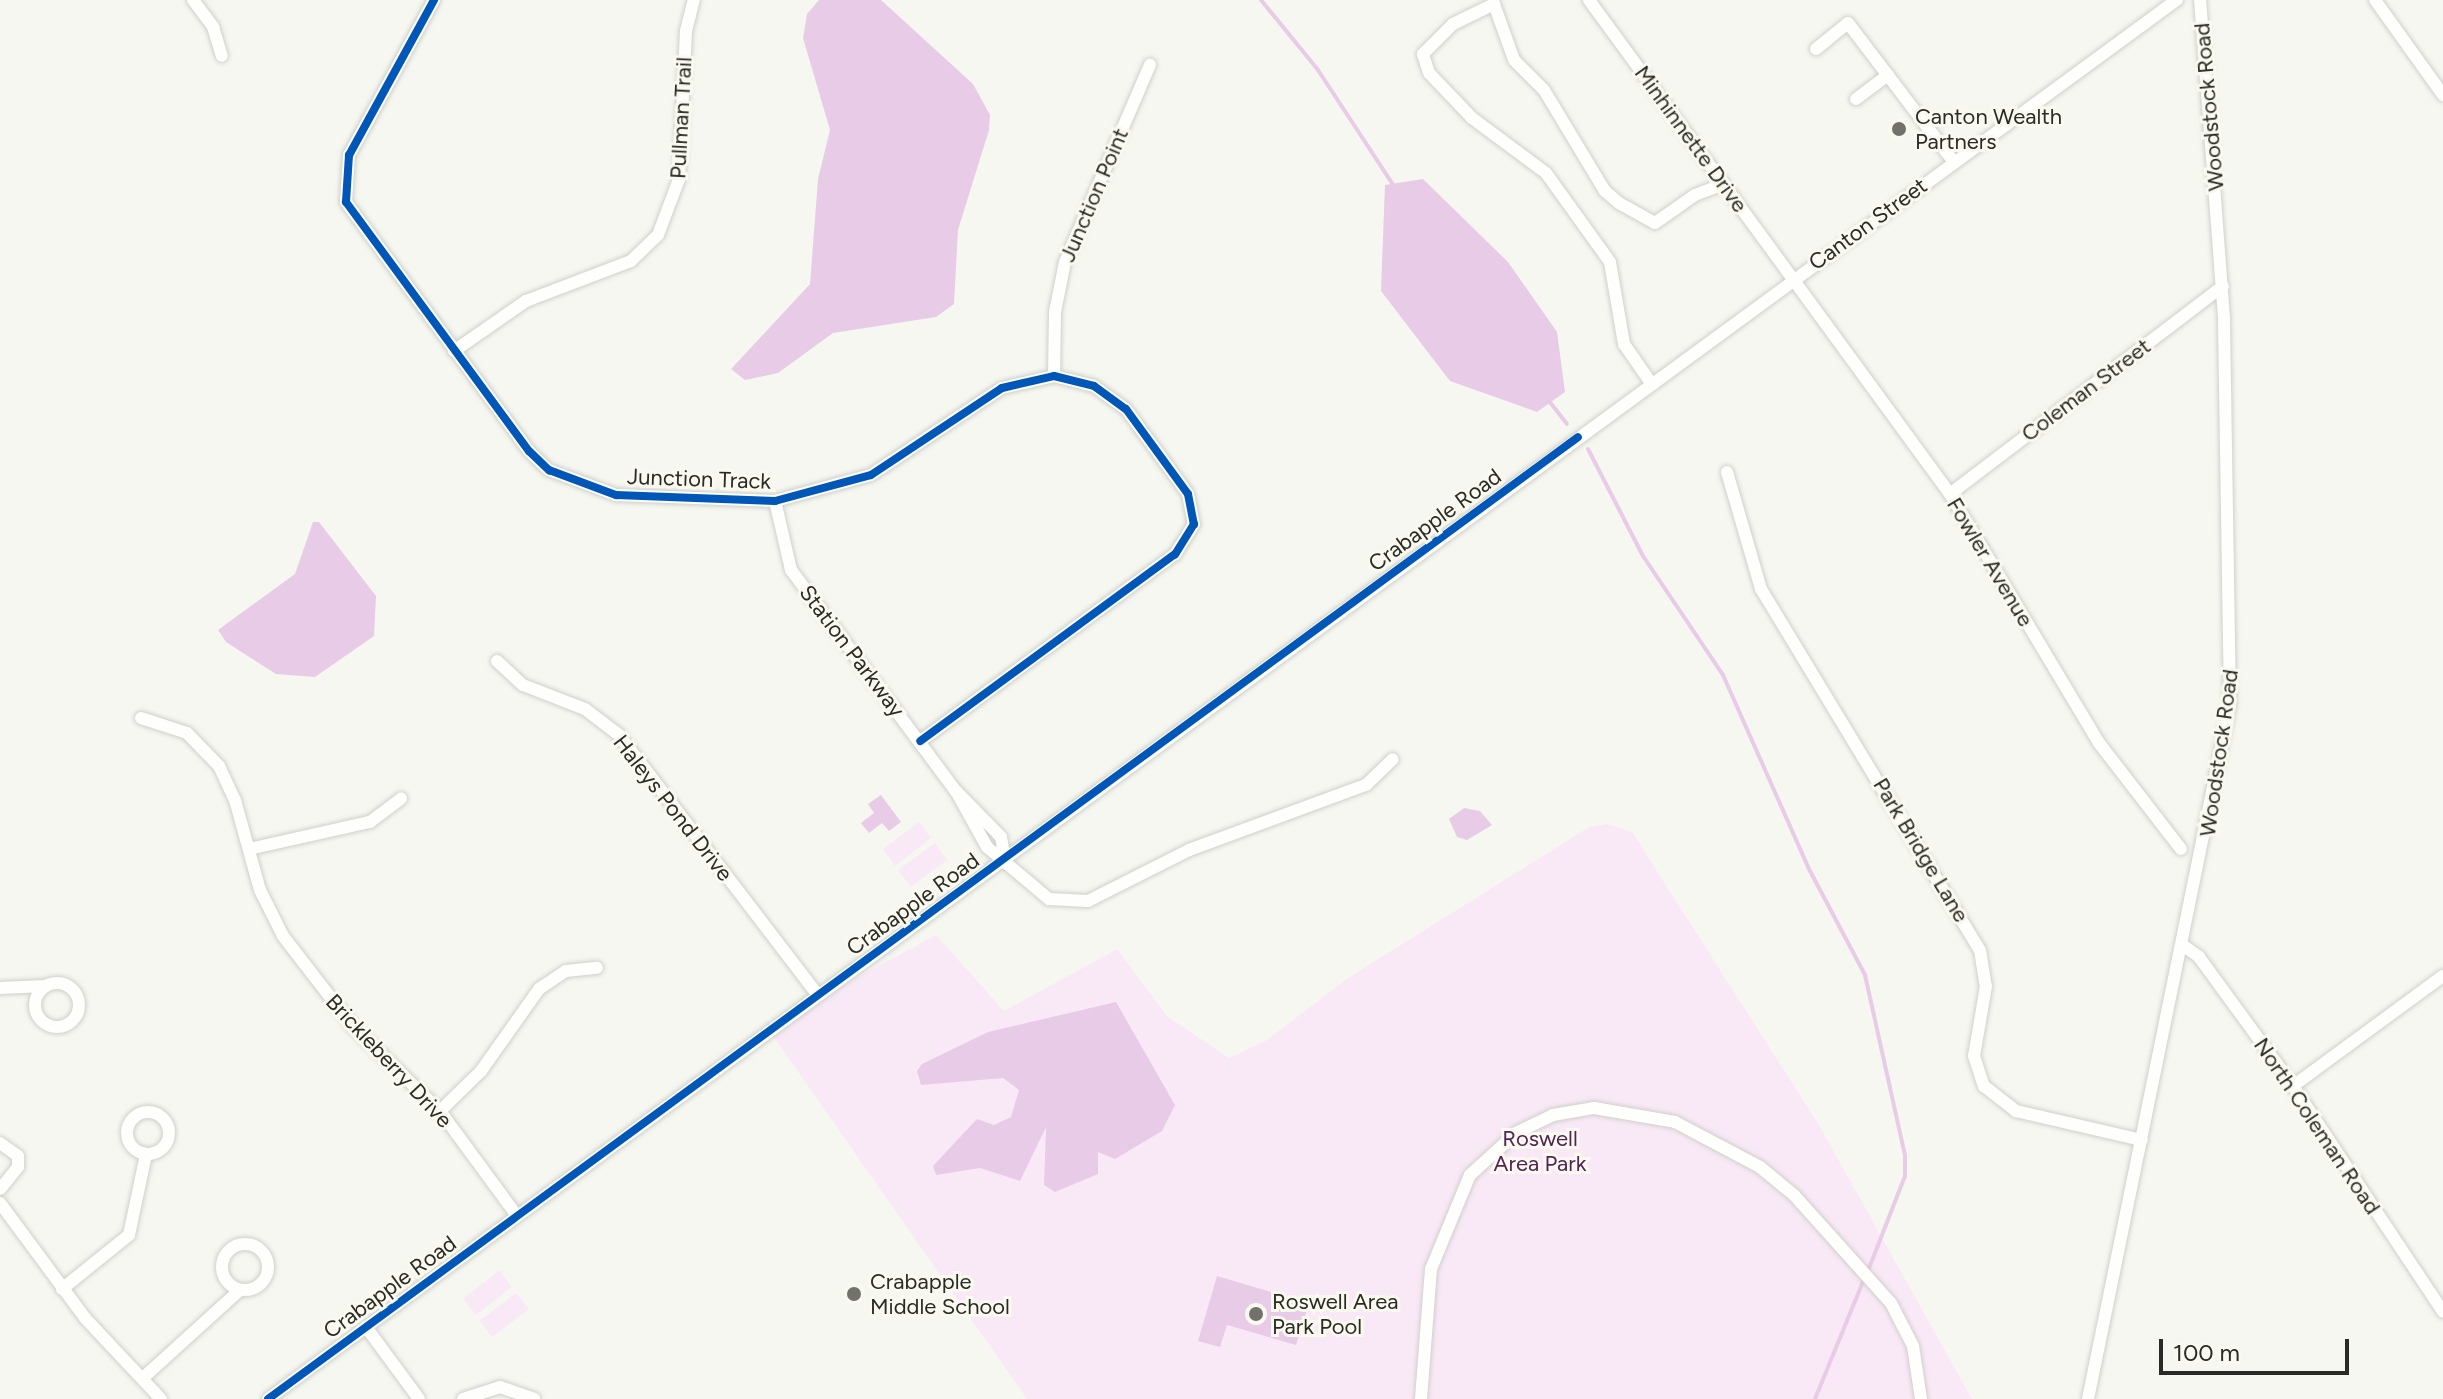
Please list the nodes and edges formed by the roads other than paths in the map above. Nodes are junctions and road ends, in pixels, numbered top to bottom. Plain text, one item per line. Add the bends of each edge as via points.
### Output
1 (193, 0) edge
2 (434, 0) edge
3 (694, 0) edge
4 (1589, 0) edge
5 (2177, 0) edge
6 (2200, 0) edge
7 (2375, 0) edge
8 (1495, 2) edge
9 (1816, 49) dead end
10 (222, 56) dead end
11 (1150, 65) dead end
12 (1888, 75) junction
13 (2443, 95) edge
14 (1856, 99) dead end
15 (1953, 161) junction
16 (1724, 184) junction
17 (1792, 279) junction
18 (2223, 286) junction
19 (454, 351) junction
20 (1054, 376) junction
21 (1651, 383) junction
22 (1727, 472) dead end
23 (1950, 494) junction
24 (775, 501) junction
25 (497, 661) dead end
26 (141, 718) dead end
27 (920, 741) junction
28 (1393, 759) dead end
29 (401, 799) dead end
30 (249, 849) junction
31 (2181, 849) dead end
32 (1005, 859) junction
33 (2184, 946) junction
34 (597, 968) dead end
35 (2443, 976) edge
36 (45, 986) dead end
37 (0, 988) edge
38 (817, 994) junction
39 (2293, 1086) junction
40 (440, 1111) junction
41 (2142, 1140) junction
42 (0, 1143) edge
43 (146, 1154) dead end
44 (0, 1189) edge
45 (0, 1203) edge
46 (517, 1216) junction
47 (62, 1289) junction
48 (240, 1290) dead end
49 (2443, 1312) edge
50 (366, 1327) junction
51 (144, 1377) junction
52 (161, 1399) edge
53 (268, 1399) edge
54 (419, 1399) edge
55 (463, 1399) edge
56 (534, 1399) edge
57 (1421, 1399) edge
58 (1921, 1399) edge
59 (2088, 1399) edge

1 - 10 street via 213,27
2 - 19 street, Junction Track via 349,155 343,190 351,213
3 - 19 street, Pullman Trail via 686,31 679,179 658,235 631,261 526,301
4 - 16 street, Minhinnette Drive
5 - 15 street, Canton Street
6 - 18 street, Woodstock Road
7 - 13 street
8 - 16 street via 1514,60 1560,113 1605,191 1655,223 1695,195
8 - 21 street via 1453,24 1423,54 1429,73 1472,118 1546,173 1610,262 1624,344
9 - 12 street via 1848,23
11 - 20 street, Junction Point via 1065,262 1055,312
12 - 14 street
12 - 15 street
15 - 17 street, Canton Street
16 - 17 street, Minhinnette Drive
17 - 21 street, Crabapple Road
17 - 23 street, Fowler Avenue
18 - 23 street, Coleman Street
18 - 33 street, Woodstock Road via 2233,658 2224,750
19 - 24 street, Junction Track via 529,451 571,483 616,495
20 - 24 street, Junction Track via 1002,388 871,475
20 - 27 street, Junction Track via 1094,386 1126,409 1188,494 1194,524 1175,554
21 - 32 street, Crabapple Road
22 - 41 street, Park Bridge Lane via 1761,589 1980,950 1986,986 1974,1056 1984,1086 2016,1111
23 - 31 street, Fowler Avenue via 2099,743
24 - 27 street, Station Parkway via 791,570
25 - 38 street, Haleys Pond Drive via 523,685 585,709 619,735
26 - 30 street, Brickleberry Drive via 200,742 235,800
27 - 32 street, Station Parkway via 956,791 1001,837
28 - 32 street, Station Parkway via 1366,785 1189,850 1088,901 1039,895
29 - 30 street via 370,822
30 - 40 street, Brickleberry Drive via 271,917 291,947 354,1028
32 - 38 street, Crabapple Road
33 - 39 street, North Coleman Road via 2199,957
33 - 41 street, Woodstock Road
34 - 40 street via 566,971 539,989 481,1071
35 - 39 street
36 - 37 street
38 - 46 street, Crabapple Road
39 - 49 street, North Coleman Road
40 - 46 street, Brickleberry Drive
41 - 59 street, Woodstock Road
42 - 44 street via 18,1156 18,1167
43 - 47 street via 129,1235
45 - 47 street
46 - 50 street, Crabapple Road
47 - 51 street
48 - 51 street
50 - 53 street, Crabapple Road
50 - 54 street
51 - 52 street
55 - 56 street via 500,1387
57 - 58 street via 1431,1269 1470,1175 1520,1131 1553,1115 1594,1108 1675,1122 1760,1167 1794,1195 1891,1303 1913,1346

